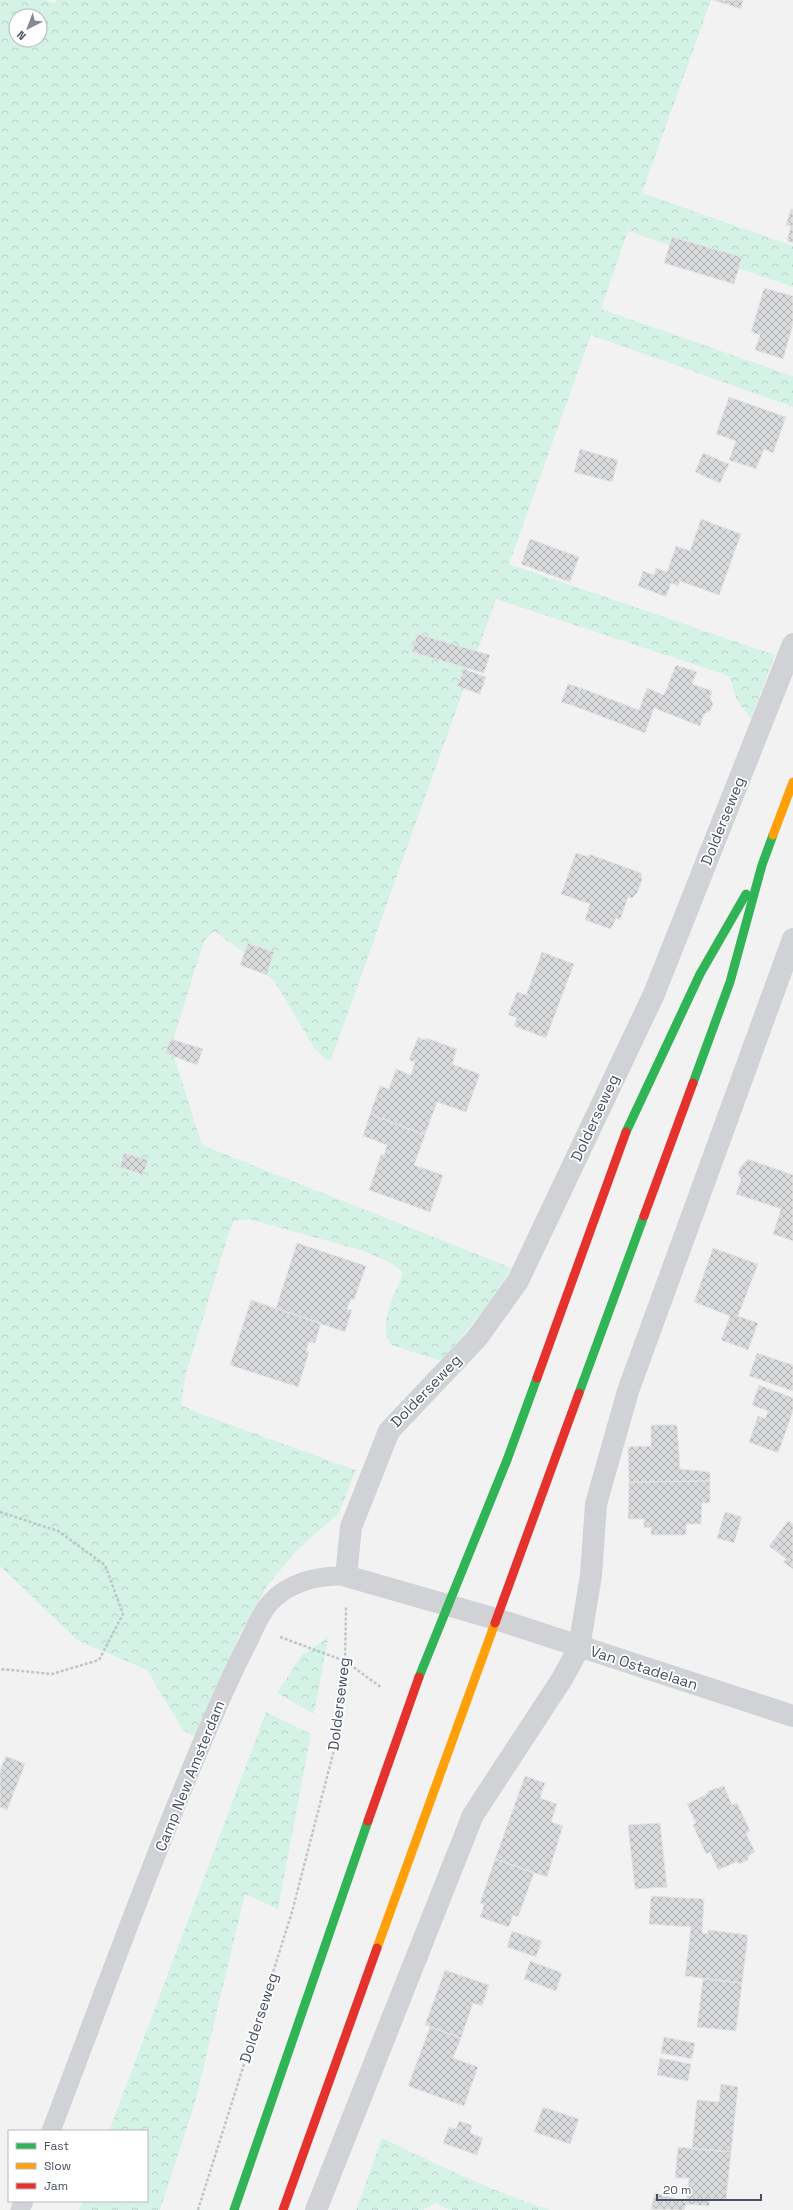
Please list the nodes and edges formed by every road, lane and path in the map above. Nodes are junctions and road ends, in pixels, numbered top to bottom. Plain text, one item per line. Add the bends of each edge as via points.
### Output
1 (793, 644) edge
2 (793, 782) edge
3 (762, 865) junction
4 (793, 940) edge
5 (0, 1512) edge
6 (346, 1576) junction
7 (449, 1605) junction
8 (496, 1620) junction
9 (255, 1628) junction
10 (579, 1648) junction
11 (345, 1661) junction
12 (0, 1669) edge
13 (793, 1716) edge
14 (51, 2130) edge
15 (198, 2210) edge
16 (234, 2210) edge
17 (283, 2210) edge
18 (316, 2210) edge

1 - 6 street, Dolderseweg via 654,994 518,1282 478,1338 389,1430 351,1527
2 - 3 main road
3 - 7 main road via 700,974 622,1141 507,1460
3 - 8 main road via 730,982
4 - 10 street via 628,1391 596,1504 591,1575
5 - 12 path via 58,1531 105,1565 123,1614 100,1660 52,1674
6 - 7 street, Camp New Amsterdam
6 - 9 lane, Camp New Amsterdam via 315,1577 279,1594 268,1605
6 - 11 path, Dolderseweg
7 - 8 street
7 - 16 main road via 410,1700
8 - 10 street, Van Ostadelaan
8 - 17 main road
9 - 11 path
9 - 14 lane, Camp New Amsterdam via 221,1698 186,1781
10 - 13 street, Van Ostadelaan
10 - 18 street via 562,1679 473,1815
11 - 15 path, Dolderseweg via 335,1746 292,1912

